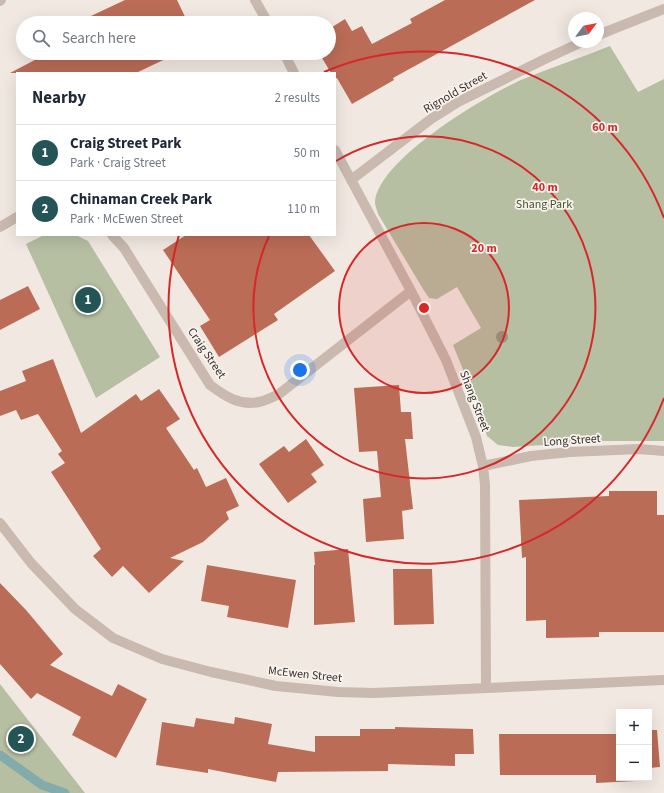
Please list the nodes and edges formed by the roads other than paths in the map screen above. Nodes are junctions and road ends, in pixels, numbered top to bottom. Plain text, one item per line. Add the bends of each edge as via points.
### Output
1 (255, 0) edge
2 (664, 9) edge
3 (264, 16) edge
4 (604, 33) edge
5 (568, 48) edge
6 (288, 60) edge
7 (294, 72) edge
8 (336, 152) edge
9 (351, 180) junction
10 (16, 218) edge
11 (0, 227) edge
12 (113, 236) edge
13 (411, 291) junction
14 (664, 451) edge
15 (483, 466) junction
16 (0, 523) edge
17 (664, 680) edge
18 (486, 688) junction

1 - 3 street
2 - 4 street
5 - 9 street, Rignold Street via 458,102 431,119
6 - 7 street
8 - 9 street, Shang Street
9 - 13 street, Shang Street
10 - 11 street
12 - 13 street, Craig Street via 124,248 210,385 226,397 242,403 258,402 279,394
13 - 15 street, Shang Street via 446,360 476,437
14 - 15 street, Long Street via 639,449 570,452 531,456
15 - 18 street, Shang Street
16 - 18 street, McEwen Street via 31,563 75,609 113,638 162,659 276,686 338,692
17 - 18 street, McEwen Street

